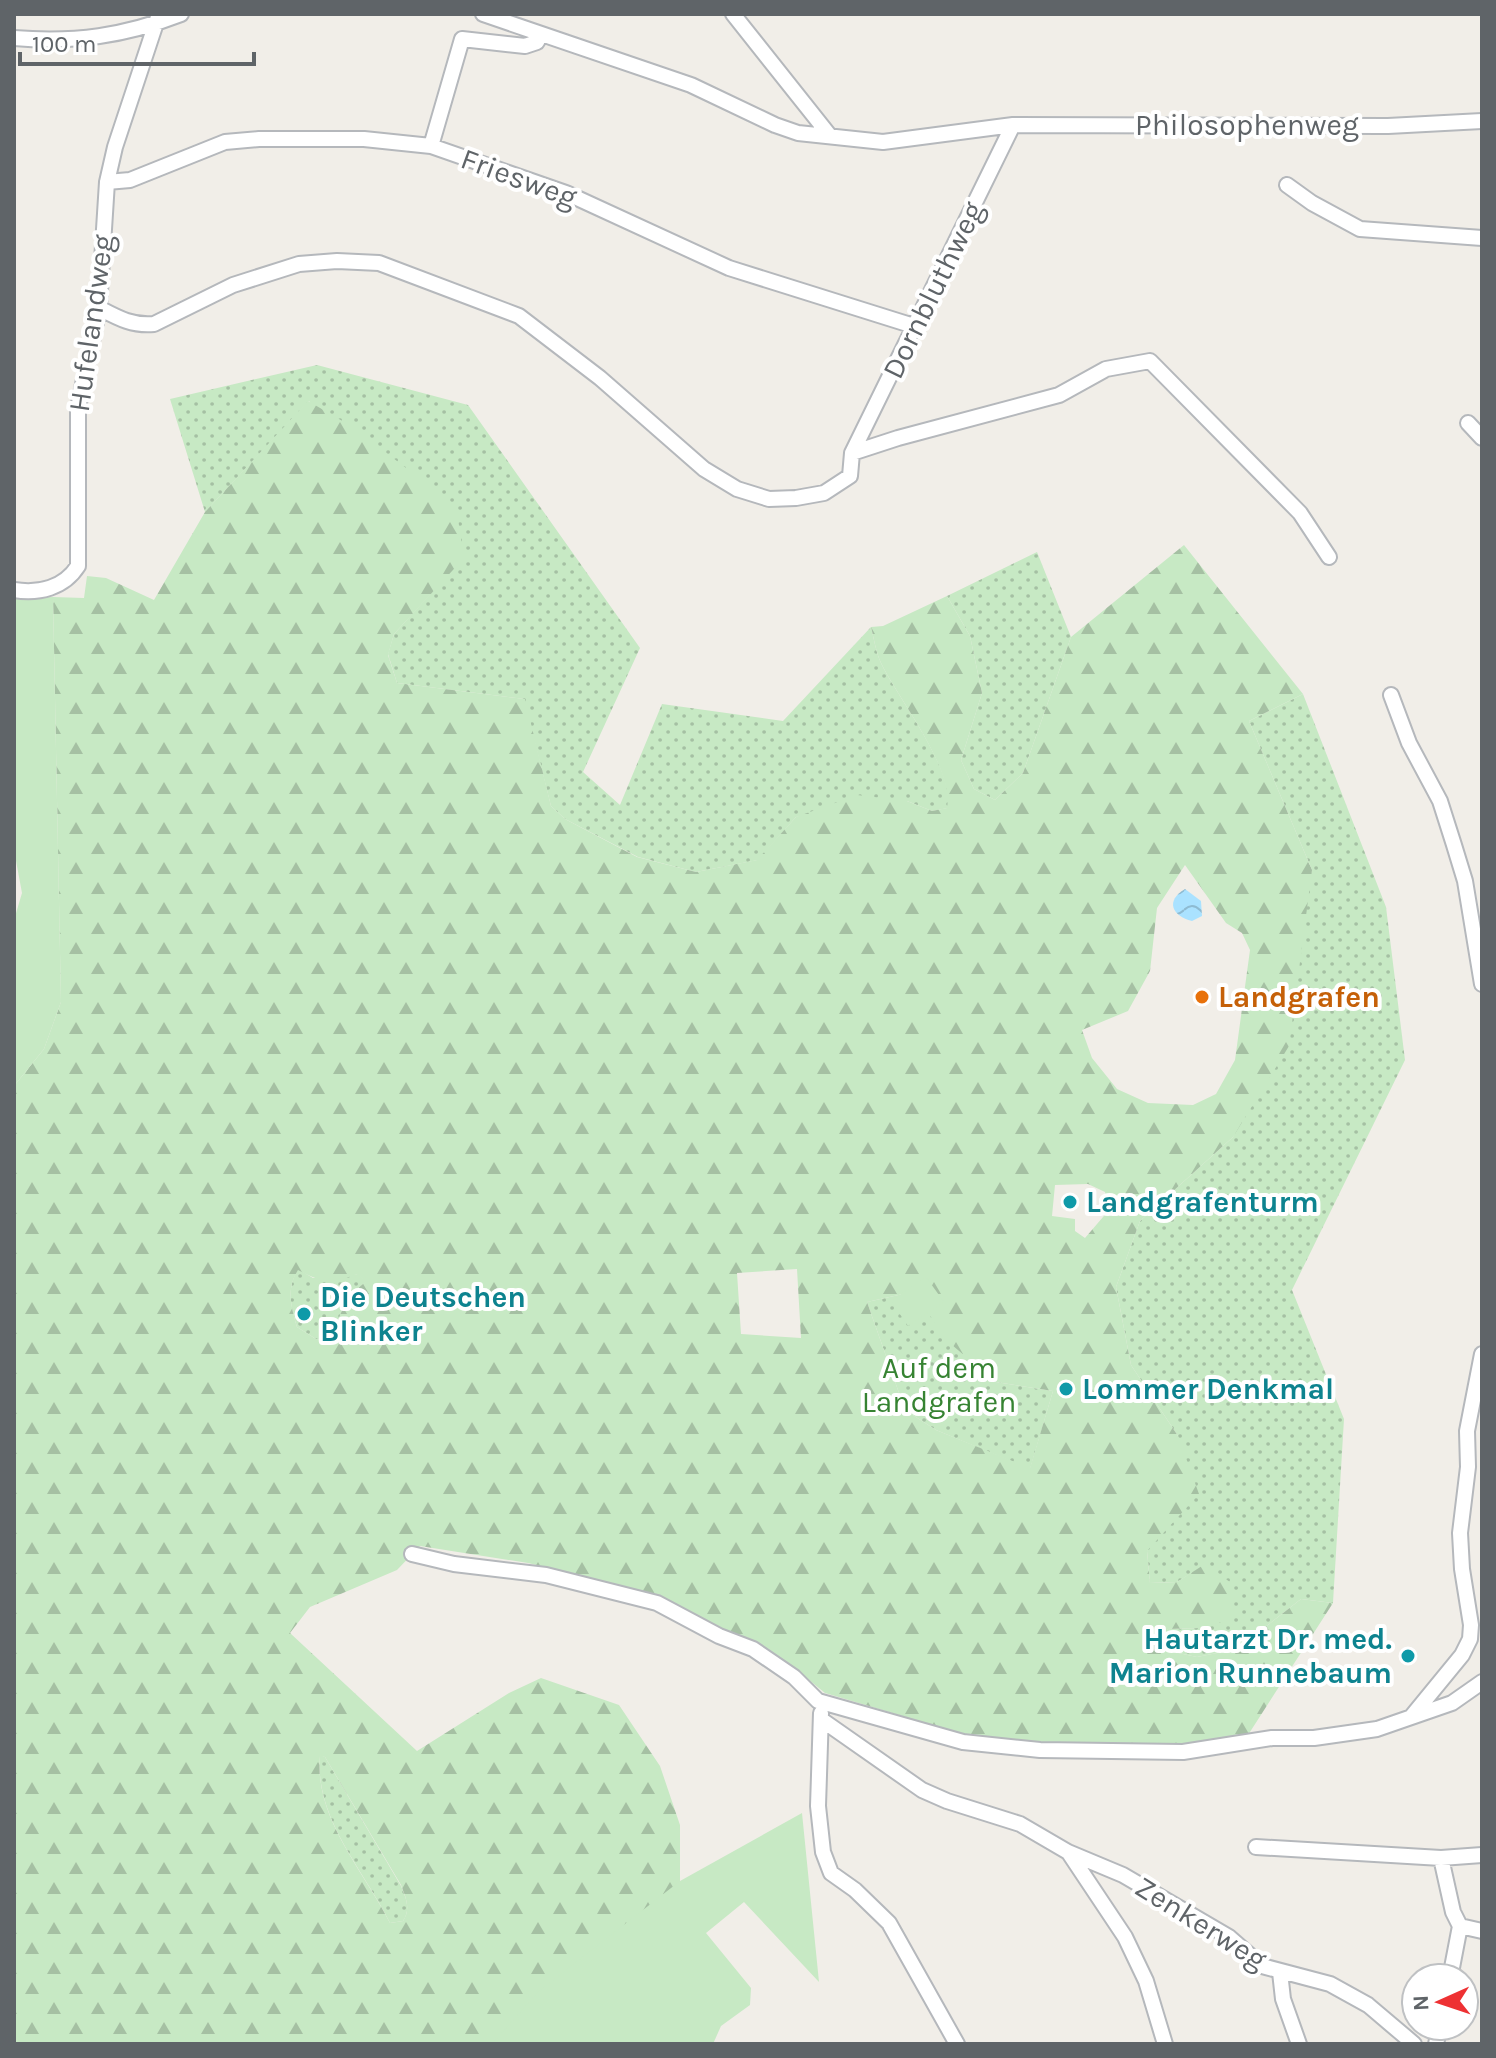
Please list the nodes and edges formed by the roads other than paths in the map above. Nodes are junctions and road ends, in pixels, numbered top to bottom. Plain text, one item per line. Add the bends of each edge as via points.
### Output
1 (181, 14) edge
2 (483, 14) edge
3 (733, 14) edge
4 (158, 19) edge
5 (540, 35) junction
6 (14, 38) edge
7 (1482, 121) edge
8 (1013, 125) junction
9 (830, 136) junction
10 (431, 146) junction
11 (107, 182) junction
12 (1287, 185) dead end
13 (1482, 238) edge
14 (99, 308) junction
15 (917, 327) junction
16 (1468, 423) dead end
17 (1482, 438) edge
18 (852, 453) junction
19 (1329, 557) dead end
20 (14, 590) edge
21 (1391, 695) dead end
22 (1482, 984) edge
23 (1482, 1354) edge
24 (412, 1554) dead end
25 (1482, 1682) edge
26 (818, 1701) junction
27 (1412, 1717) junction
28 (822, 1720) junction
29 (1256, 1847) dead end
30 (1068, 1852) junction
31 (1482, 1855) edge
32 (1441, 1858) junction
33 (1460, 1926) junction
34 (1482, 1931) edge
35 (1453, 1962) edge
36 (1280, 1972) junction
37 (957, 2044) edge
38 (1165, 2044) edge
39 (1299, 2044) edge
40 (1414, 2044) edge

1 - 4 street
2 - 5 street, Philosophenweg
3 - 9 street
4 - 6 street via 85,40
4 - 11 street, Hufelandweg
5 - 9 street, Philosophenweg via 691,85 775,125
5 - 10 street via 525,46 462,39
7 - 8 street, Philosophenweg via 1388,126
8 - 9 street, Philosophenweg via 883,142
8 - 15 street, Dornbluthweg
10 - 11 street, Friesweg via 364,139 225,142 130,180
10 - 15 street, Friesweg via 566,193 729,268
11 - 14 street, Hufelandweg
12 - 13 street via 1360,229
14 - 18 street, Dornbluthweg via 125,322 154,324 233,285 299,264 379,263 519,316 704,469 737,489 769,499 824,493 850,476
14 - 20 street, Hufelandweg via 78,408 78,566 70,579 43,591
15 - 18 street, Dornbluthweg
16 - 17 street
18 - 19 street via 1059,395 1106,369 1150,361 1300,513
21 - 22 street via 1440,801 1454,845
23 - 27 street via 1467,1431 1460,1533 1470,1639
24 - 26 street via 546,1575 657,1603 753,1649
25 - 27 street via 1452,1703
26 - 27 street via 963,1742 1040,1750 1183,1752 1377,1729
26 - 28 street
28 - 30 street, Zenkerweg via 922,1790 1020,1824
28 - 37 street via 818,1806 831,1873 889,1923
29 - 32 street
30 - 36 street, Zenkerweg via 1123,1875 1229,1937 1262,1966
30 - 38 street, Zenkerweg via 1125,1937 1146,1981
31 - 32 street
32 - 33 street
33 - 34 street
33 - 35 street
36 - 39 street
36 - 40 street, Zenkerweg via 1330,1984 1368,2005

